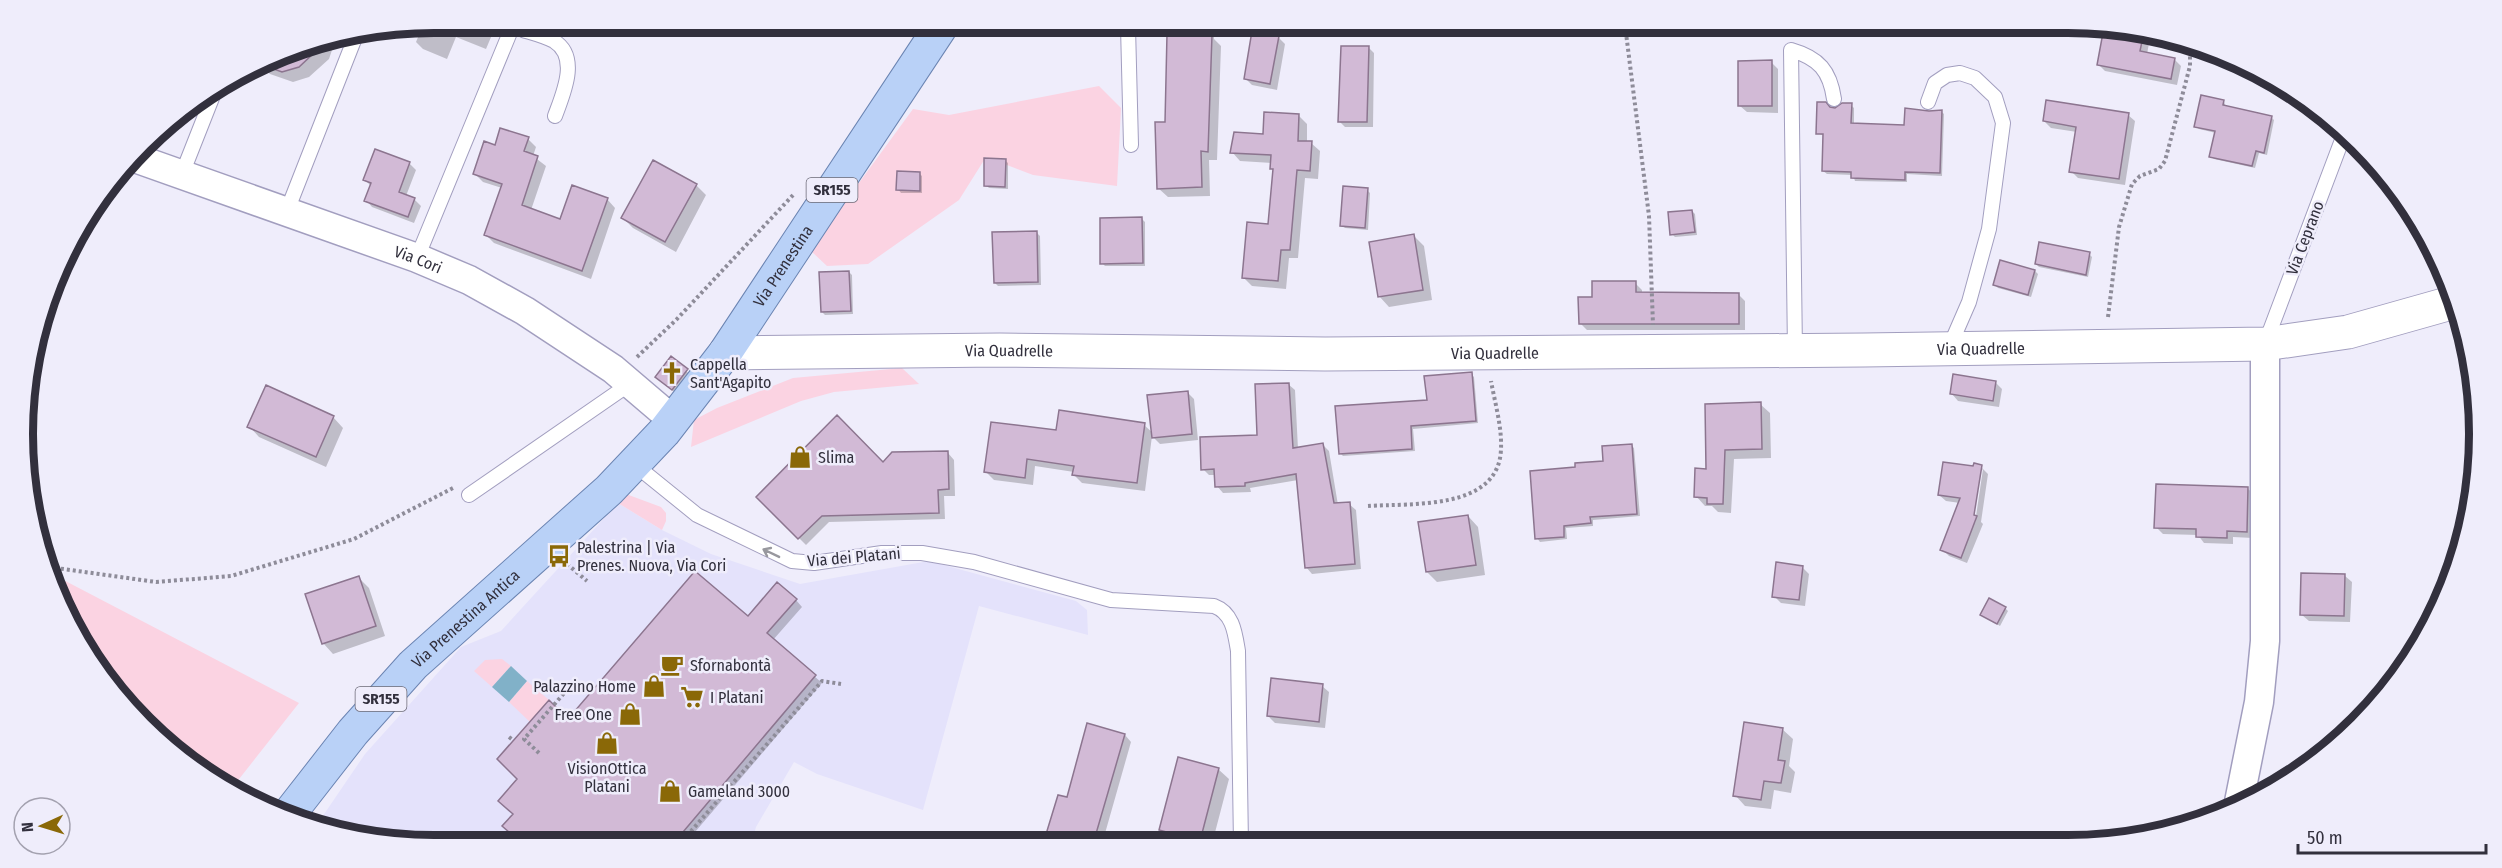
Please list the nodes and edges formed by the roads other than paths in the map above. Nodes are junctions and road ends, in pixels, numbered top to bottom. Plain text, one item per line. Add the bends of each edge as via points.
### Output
1 (511, 33) edge
2 (531, 33) edge
3 (937, 33) edge
4 (1128, 33) edge
5 (353, 42) edge
6 (1834, 99) dead end
7 (211, 101) edge
8 (1928, 102) dead end
9 (555, 116) dead end
10 (2342, 141) edge
11 (1131, 145) dead end
12 (141, 160) edge
13 (182, 174) junction
14 (287, 211) junction
15 (417, 258) junction
16 (2447, 304) edge
17 (2265, 345) junction
18 (1949, 349) junction
19 (1795, 351) junction
20 (725, 352) junction
21 (625, 378) junction
22 (674, 421) junction
23 (634, 464) junction
24 (469, 495) dead end
25 (2240, 796) edge
26 (293, 809) edge
27 (1241, 835) edge

1 - 15 lane
2 - 9 lane via 553,41 565,57 567,78
3 - 20 main road, Via Prenestina / SR155
4 - 11 lane
5 - 14 lane
6 - 19 lane via 1829,76 1823,69 1804,54 1791,50
7 - 13 lane
8 - 18 lane via 1935,83 1960,73 1975,78 1995,97 2003,123 1989,229 1969,302
10 - 17 lane, Via Ceprano
12 - 13 street, Via Cori
13 - 14 street, Via Cori
14 - 15 street, Via Cori
15 - 21 street, Via Cori via 502,297
16 - 17 street, Via Quadrelle via 2330,336
17 - 18 street, Via Quadrelle
17 - 25 street via 2265,641 2256,721
18 - 19 street, Via Quadrelle
19 - 20 street, Via Quadrelle
20 - 22 main road, SR155
21 - 22 street, Via Cori
21 - 24 lane
22 - 23 main road, SR155
23 - 26 main road, Via Prenestina Antica / SR155 via 413,665 353,732
27 -> 23 lane, Via dei Platani via 1239,663 1234,628 1227,614 1214,606 1096,597 974,562 922,553 894,552 814,563 792,561 697,515

